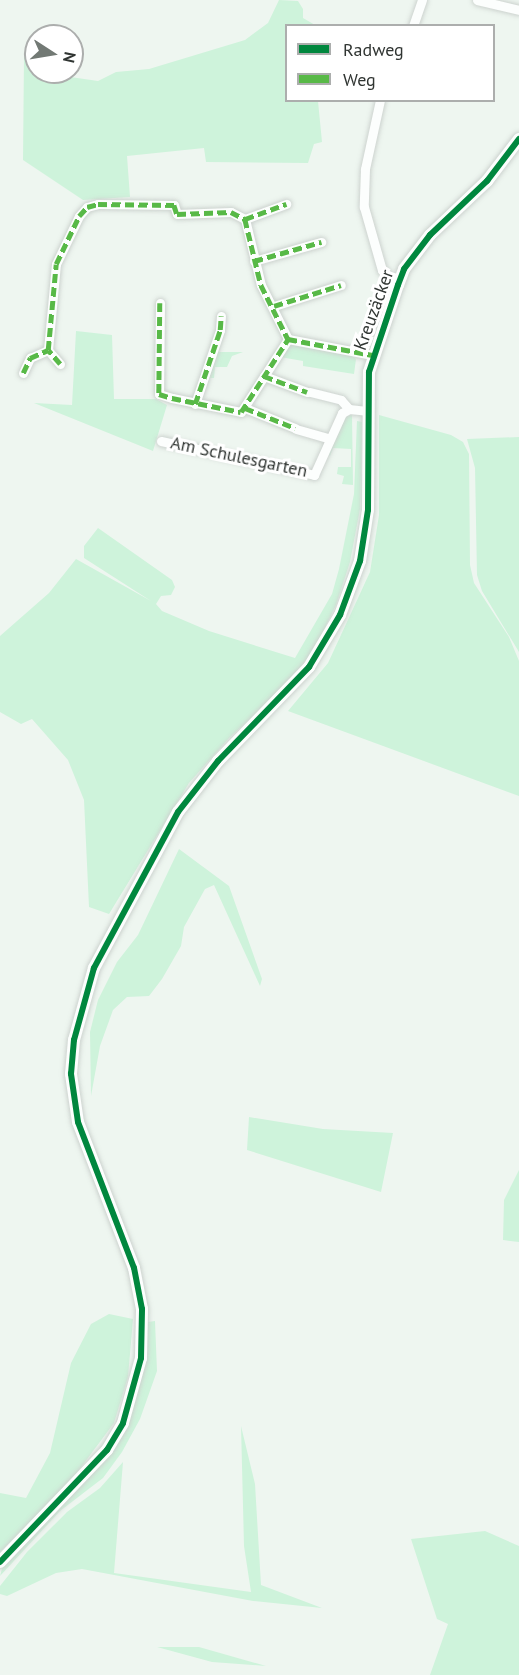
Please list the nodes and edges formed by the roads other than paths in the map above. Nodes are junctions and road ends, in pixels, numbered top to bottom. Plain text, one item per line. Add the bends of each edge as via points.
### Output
1 (422, 0) edge
2 (477, 0) edge
3 (519, 10) edge
4 (414, 24) edge
5 (380, 102) edge
6 (519, 139) edge
7 (286, 204) dead end
8 (245, 219) junction
9 (321, 242) dead end
10 (254, 261) junction
11 (341, 285) dead end
12 (398, 285) junction
13 (160, 303) dead end
14 (274, 306) junction
15 (221, 316) dead end
16 (288, 339) junction
17 (48, 350) junction
18 (373, 355) junction
19 (60, 364) dead end
20 (23, 373) dead end
21 (264, 376) junction
22 (195, 404) junction
23 (245, 408) junction
24 (349, 408) junction
25 (367, 411) junction
26 (330, 439) junction
27 (161, 441) dead end
28 (0, 1562) edge

1 - 4 street
2 - 3 street
5 - 12 street via 365,169 364,207 382,270
6 - 12 street, Kreuzäcker via 487,181 430,235 404,268
7 - 8 street
8 - 10 street via 255,248
8 - 17 street via 231,212 177,214 174,205 87,207 56,264
9 - 10 street
10 - 14 street via 261,285
11 - 14 street
12 - 18 street, Kreuzäcker
13 - 22 street via 159,394
14 - 16 street
15 - 22 street via 220,330
16 - 18 street
16 - 21 street
17 - 19 street
17 - 20 street via 30,358
18 - 25 street, Kreuzäcker
21 - 23 street
21 - 24 street via 341,400
22 - 23 street via 236,412
23 - 26 street, Am Schulesgarten
24 - 25 street
24 - 26 street, Am Schulesgarten via 342,413
25 - 28 street, Kreuzäcker via 368,510 360,561 324,645 295,683 218,761 178,812 110,935 81,1007 72,1074 78,1122 134,1268 142,1309 141,1358 123,1423 107,1450
26 - 27 street, Am Schulesgarten via 314,475

